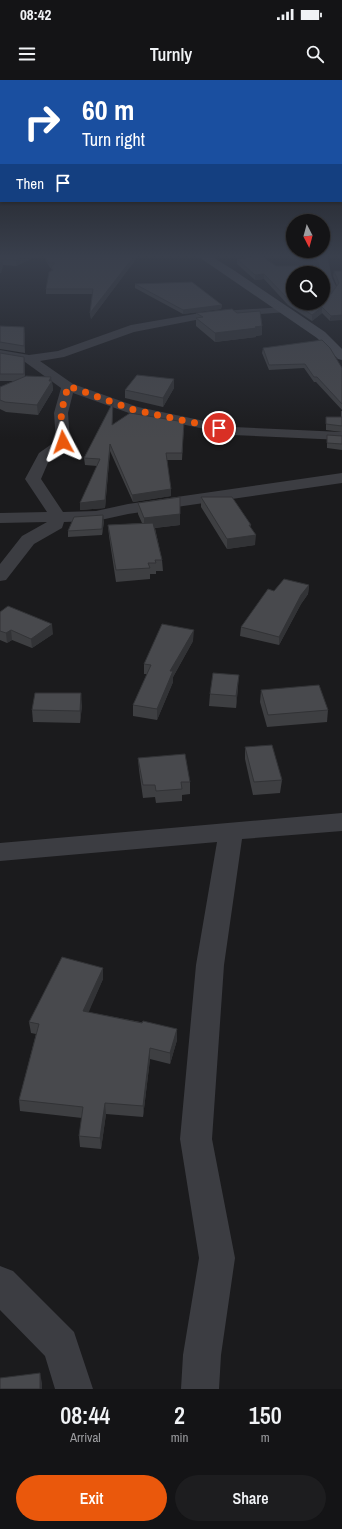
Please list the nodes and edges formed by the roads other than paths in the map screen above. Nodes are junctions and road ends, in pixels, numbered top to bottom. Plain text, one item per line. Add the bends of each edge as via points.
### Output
1 (200, 316) edge
2 (293, 316) edge
3 (0, 354) edge
4 (342, 356) edge
5 (28, 359) junction
6 (68, 386) junction
7 (342, 436) edge
8 (342, 478) edge
9 (0, 518) edge
10 (55, 518) junction
11 (0, 576) edge
12 (342, 822) edge
13 (231, 833) junction
14 (0, 852) edge
15 (0, 1284) edge
16 (74, 1389) edge
17 (200, 1389) edge

1 - 5 street via 131,329 60,354
2 - 4 street via 321,335
3 - 5 street
5 - 6 street
6 - 7 street via 134,410 233,431
6 - 10 street via 61,413 63,442 44,456 33,479 55,511
8 - 10 street via 128,509 96,516
9 - 10 street
10 - 11 street via 56,524 28,540
12 - 13 street
13 - 14 street
13 - 17 street via 210,965 196,1139 218,1258 202,1355
15 - 16 street via 61,1345

